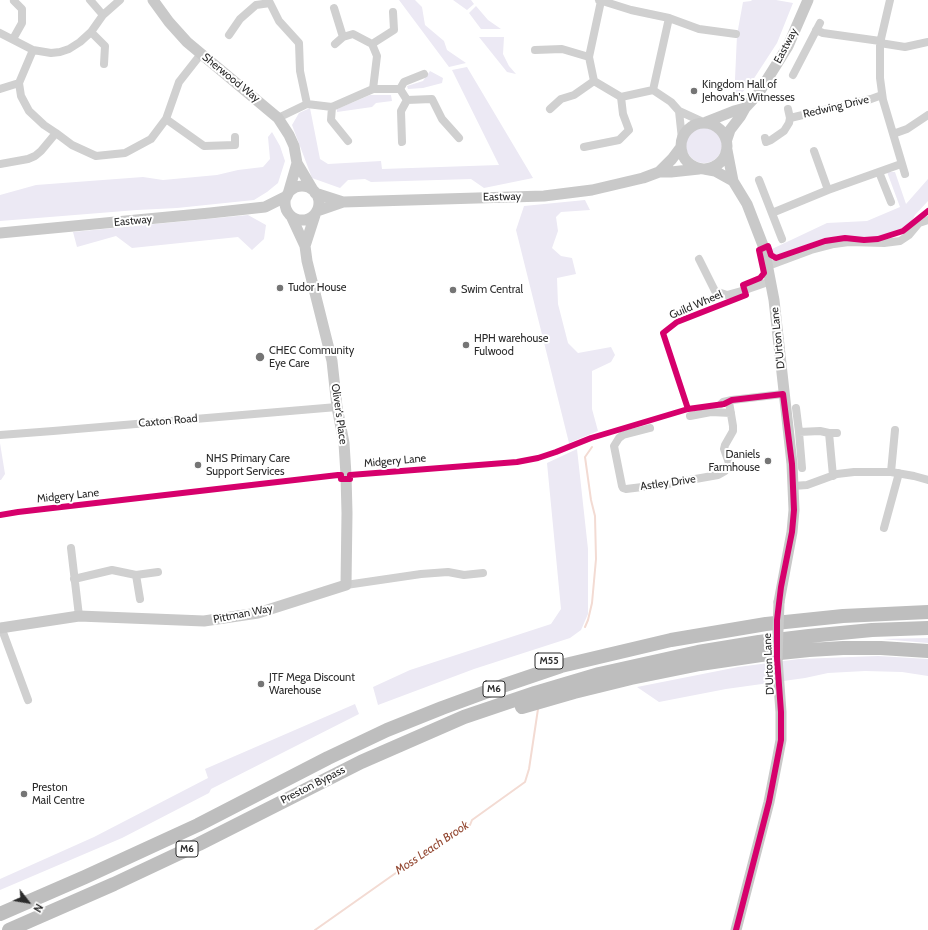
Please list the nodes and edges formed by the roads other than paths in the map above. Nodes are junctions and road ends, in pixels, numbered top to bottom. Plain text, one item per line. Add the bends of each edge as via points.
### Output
1 (90, 0) edge
2 (120, 0) edge
3 (153, 0) edge
4 (808, 0) edge
5 (890, 0) edge
6 (14, 1) edge
7 (600, 1) edge
8 (334, 8) dead end
9 (392, 12) dead end
10 (104, 15) junction
11 (669, 18) junction
12 (91, 32) junction
13 (0, 33) edge
14 (229, 34) dead end
15 (736, 34) dead end
16 (343, 37) junction
17 (13, 39) junction
18 (880, 42) junction
19 (928, 42) edge
20 (335, 44) dead end
21 (372, 44) junction
22 (33, 50) junction
23 (535, 50) dead end
24 (201, 54) junction
25 (589, 57) junction
26 (104, 64) dead end
27 (424, 74) dead end
28 (793, 75) dead end
29 (594, 81) junction
30 (19, 83) junction
31 (0, 88) edge
32 (400, 88) junction
33 (373, 89) junction
34 (653, 90) junction
35 (882, 95) junction
36 (620, 97) junction
37 (407, 100) junction
38 (307, 104) junction
39 (332, 106) junction
40 (744, 108) junction
41 (550, 109) dead end
42 (788, 109) dead end
43 (679, 111) junction
44 (928, 115) edge
45 (278, 118) junction
46 (790, 118) junction
47 (166, 119) junction
48 (704, 122) junction
49 (56, 133) junction
50 (893, 134) junction
51 (235, 137) dead end
52 (459, 138) dead end
53 (764, 138) dead end
54 (348, 141) dead end
55 (402, 142) dead end
56 (681, 143) junction
57 (727, 145) junction
58 (584, 146) dead end
59 (814, 151) dead end
60 (297, 162) junction
61 (0, 164) edge
62 (901, 164) junction
63 (701, 169) junction
64 (659, 172) junction
65 (879, 172) junction
66 (905, 174) dead end
67 (759, 180) dead end
68 (733, 181) junction
69 (828, 190) junction
70 (314, 191) junction
71 (287, 195) junction
72 (343, 202) junction
73 (891, 202) dead end
74 (265, 207) junction
75 (316, 213) junction
76 (772, 214) junction
77 (291, 216) junction
78 (928, 220) edge
79 (0, 233) edge
80 (782, 239) dead end
81 (305, 246) junction
82 (700, 259) dead end
83 (768, 266) junction
84 (771, 281) junction
85 (783, 394) junction
86 (337, 407) junction
87 (796, 408) dead end
88 (731, 412) junction
89 (690, 416) dead end
90 (650, 428) dead end
91 (895, 430) dead end
92 (799, 432) junction
93 (829, 433) junction
94 (837, 433) dead end
95 (0, 435) edge
96 (802, 468) dead end
97 (895, 473) junction
98 (833, 476) junction
99 (928, 480) edge
100 (793, 486) junction
101 (884, 528) dead end
102 (71, 548) dead end
103 (158, 572) dead end
104 (483, 573) dead end
105 (136, 575) junction
106 (74, 579) junction
107 (346, 585) junction
108 (140, 599) dead end
109 (928, 603) edge
110 (928, 612) edge
111 (79, 616) junction
112 (1, 628) edge
113 (928, 628) edge
114 (928, 647) edge
115 (928, 651) edge
116 (628, 667) junction
117 (28, 700) dead end
118 (361, 762) junction
119 (143, 850) junction
120 (0, 914) edge
121 (9, 930) edge
122 (736, 930) edge

1 - 10 street
2 - 10 street
3 - 24 street, Sherwood Way via 169,22
4 - 40 street, Eastway via 788,46 758,94
5 - 18 street, Redwing Drive
6 - 17 street via 22,9 22,23
7 - 11 street
7 - 25 street
8 - 16 street
9 - 21 street via 394,30
10 - 12 street
11 - 15 street via 699,29
11 - 34 street
12 - 22 street via 80,42 60,52
12 - 26 street via 105,46
13 - 17 street
14 - 38 street via 240,19 256,5 270,3 279,21 299,43 300,71
16 - 20 street
16 - 21 street via 353,34
17 - 22 street
18 - 19 street via 905,47
18 - 28 street via 823,32 818,26
18 - 35 street, Redwing Drive
21 - 33 street via 377,56
22 - 30 street
23 - 25 street via 562,49
24 - 45 street, Sherwood Way
24 - 47 street via 179,82
25 - 29 street
27 - 32 street via 404,82
29 - 36 street
29 - 41 street via 574,95 561,99
30 - 31 street
30 - 49 street via 21,96 30,111
32 - 33 street
32 - 37 street
33 - 39 street
34 - 36 street
34 - 43 street
35 - 46 street, Redwing Drive
35 - 50 street, Redwing Drive
36 - 58 street via 629,130 619,140
37 - 52 street via 432,99 442,119
37 - 55 street via 401,112
38 - 39 street
38 - 45 street
39 - 54 street via 331,120
40 - 48 street, Eastway
40 - 57 street, Eastway via 730,130
42 - 46 street, Redwing Drive
43 - 48 street
43 - 56 street
44 - 50 street via 907,129
45 - 60 street, Sherwood Way via 290,135
46 - 53 street, Redwing Drive via 784,131 778,136 766,142
47 - 49 street via 151,139 126,153 96,156 72,145
47 - 51 street via 204,146 235,145
48 - 56 street via 690,127
48 - 57 street via 712,123 721,129
49 - 61 street via 35,156
50 - 62 street, Redwing Drive
56 - 63 street via 686,161
56 - 64 street, Eastway via 672,159
57 - 63 street via 725,156 717,166
57 - 68 street, D'Urton Lane
59 - 69 street
60 - 70 street, Sherwood Way
60 - 71 street, Sherwood Way
62 - 65 street
62 - 66 street, Redwing Drive
63 - 64 street, Eastway
63 - 68 street via 715,172
64 - 72 street, Eastway via 592,190 544,196
65 - 69 street
65 - 73 street
67 - 76 street
68 - 83 street, D'Urton Lane via 747,204
69 - 76 street
70 - 71 street via 302,186
70 - 72 street, Eastway
70 - 75 street via 319,202
71 - 74 street, Eastway
71 - 77 street via 285,207
72 - 75 street, Eastway
74 - 77 street, Eastway
74 - 79 street, Eastway
75 - 77 street via 302,221
75 - 81 street, Oliver's Place
76 - 80 street
77 - 81 street, Oliver's Place
78 - 83 street via 919,223 909,235 900,240 884,243 834,244
81 - 86 street, Oliver's Place via 332,361
82 - 84 street via 715,291 727,295
83 - 84 street, D'Urton Lane
84 - 85 street, D'Urton Lane
85 - 88 street, Astley Drive via 725,403
85 - 100 street, D'Urton Lane
86 - 95 street, Caxton Road
86 - 107 street, Oliver's Place via 344,443 346,475
87 - 92 street
88 - 89 street
88 - 90 street, Astley Drive via 733,431 724,449 728,467 722,474 667,484 623,488 614,446 622,435
91 - 97 street
92 - 93 street
92 - 96 street
93 - 94 street
93 - 98 street
97 - 98 street via 854,472
97 - 99 street
97 - 101 street
98 - 100 street via 807,485
100 - 122 street, D'Urton Lane, bridge via 792,532 779,602 777,658 782,712 778,756 769,802
102 - 106 street
103 - 105 street
104 - 107 street, Pittman Way via 421,574
105 - 106 street via 112,570
105 - 108 street
106 - 111 street
107 - 111 street, Pittman Way via 258,613 204,621
109 - 119 highway, M55 via 805,611 729,620 670,630 558,658 439,699 384,722 197,815
110 - 119 highway, M6 via 843,616 766,624 671,640 561,666 457,702 387,730
111 - 112 street, Pittman Way
112 - 117 street
113 - 116 highway, M6 via 759,642
114 - 116 highway via 881,644 809,645
115 - 118 highway via 881,648 809,650 692,666 537,702
116 - 118 highway, Preston Bypass / M6 via 489,708
118 - 121 highway, Preston Bypass / M6 via 199,844
119 - 120 highway, M6

